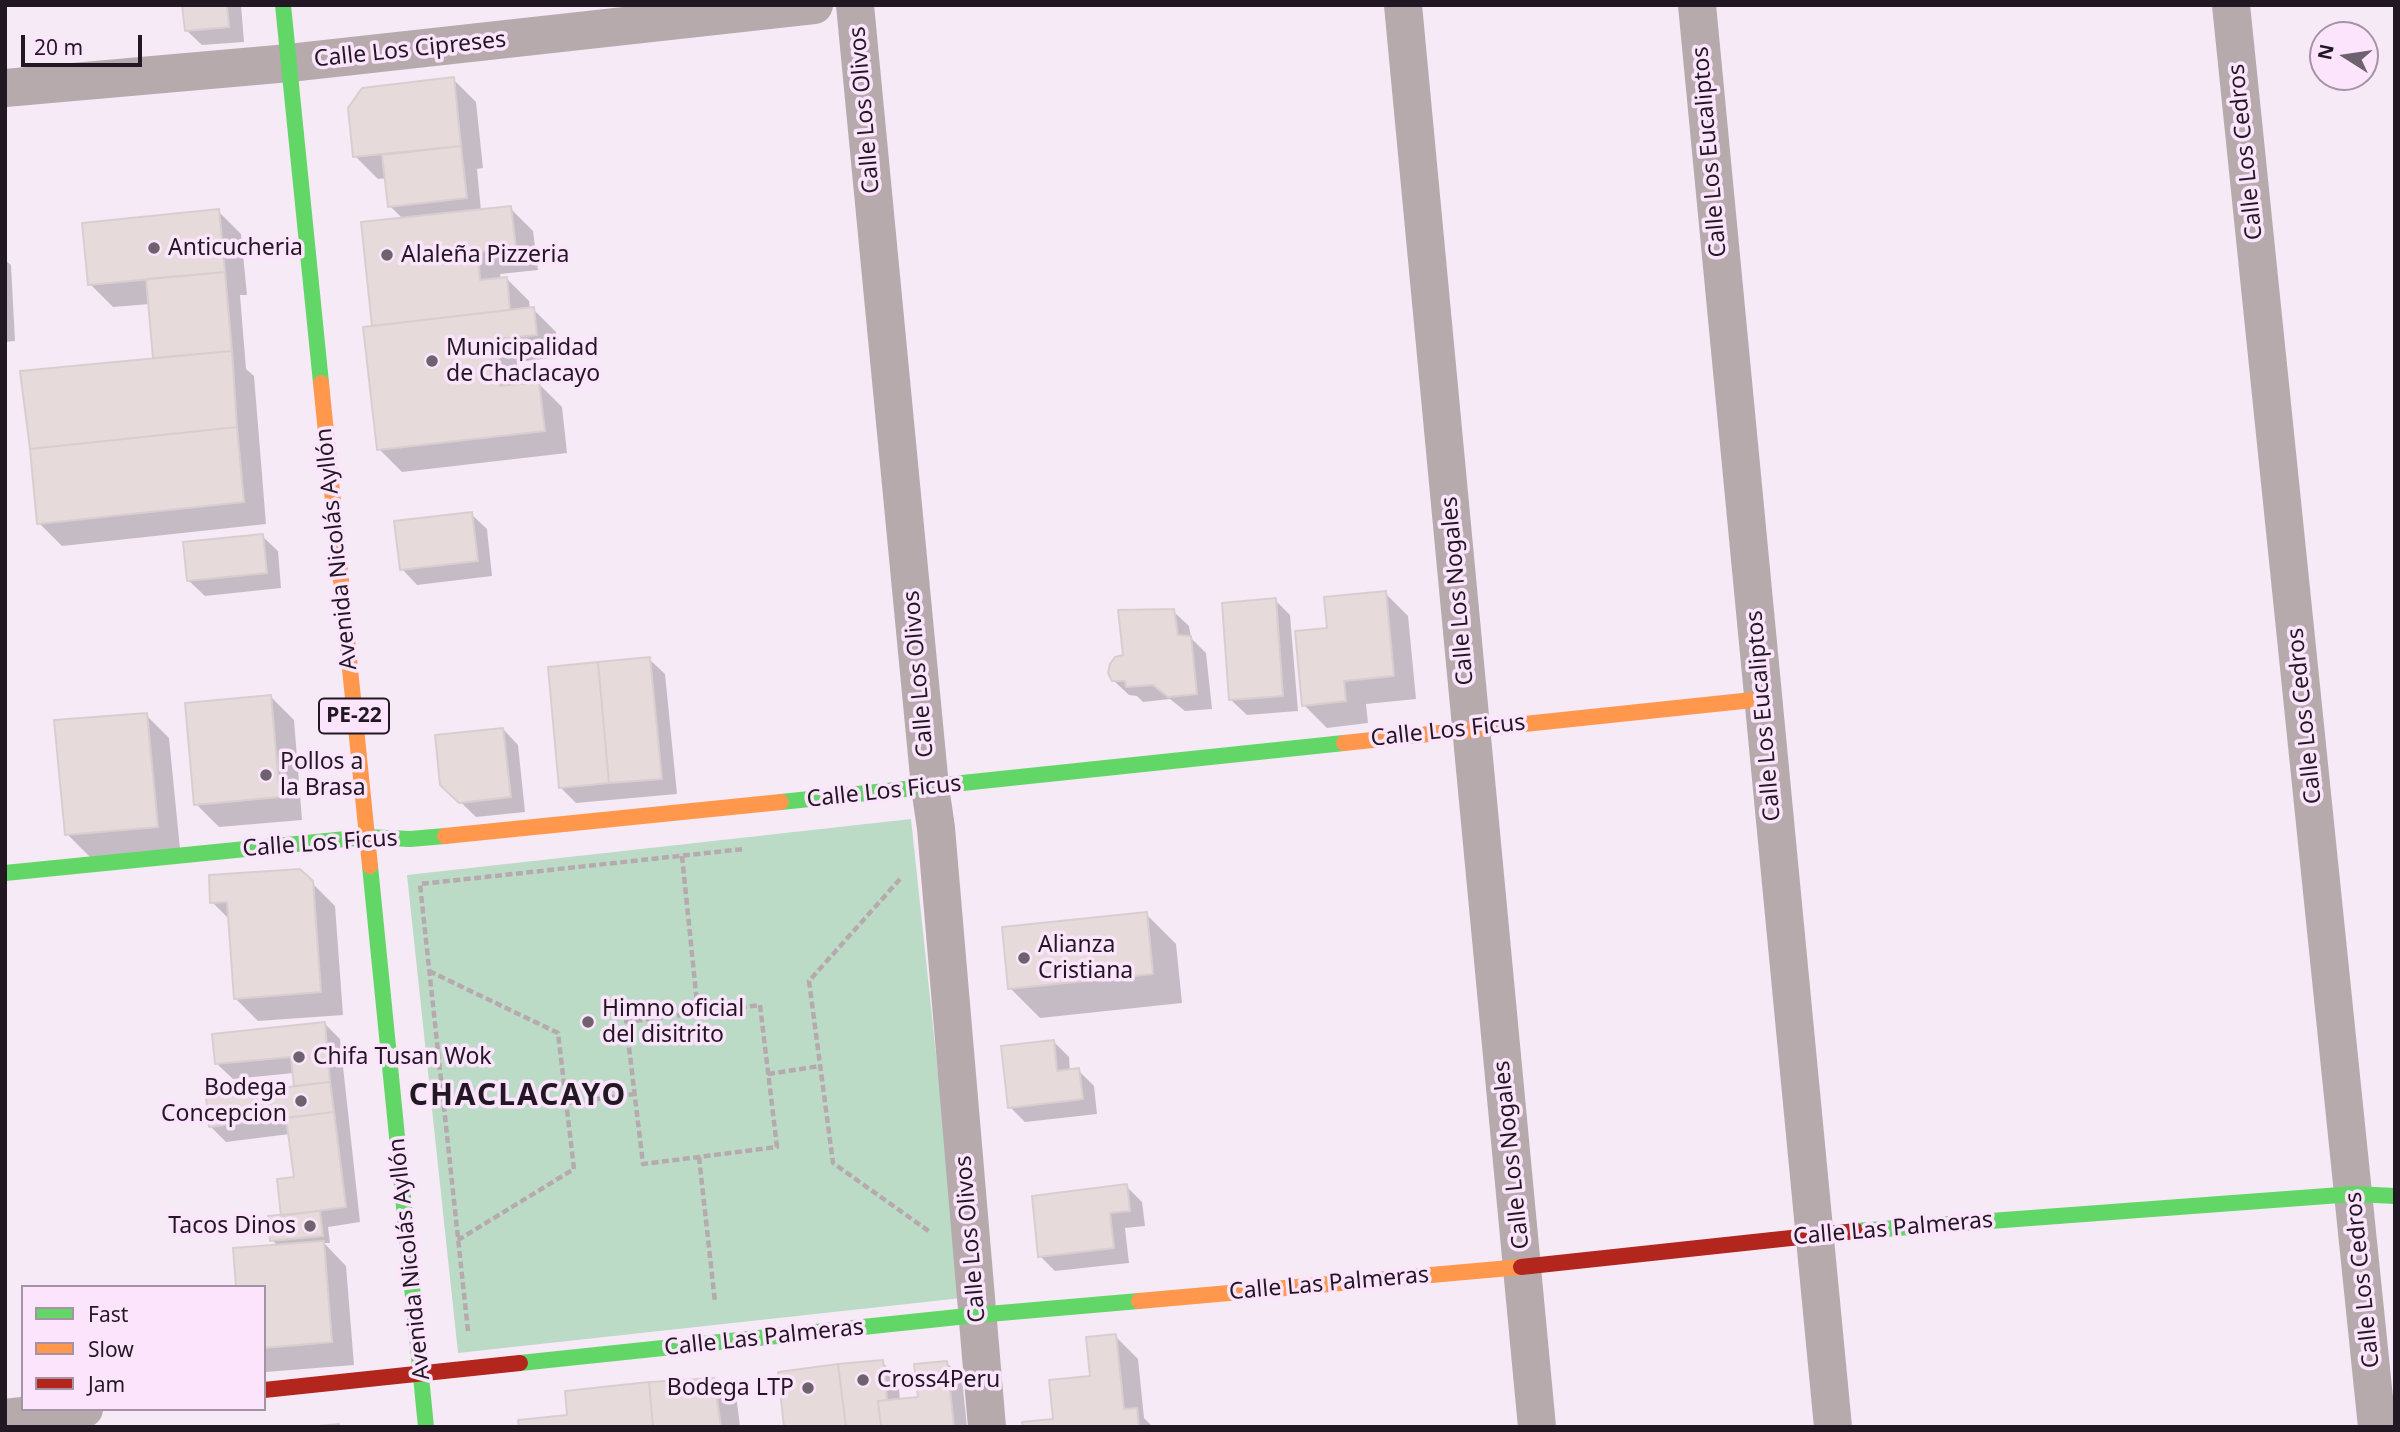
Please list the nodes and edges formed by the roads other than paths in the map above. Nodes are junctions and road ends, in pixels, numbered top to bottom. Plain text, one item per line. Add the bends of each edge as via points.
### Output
1 (283, 5) edge
2 (814, 5) edge
3 (855, 5) edge
4 (1404, 5) edge
5 (1697, 5) edge
6 (2231, 5) edge
7 (289, 63) junction
8 (5, 88) edge
9 (1762, 699) junction
10 (1470, 729) junction
11 (930, 787) junction
12 (366, 837) junction
13 (5, 873) edge
14 (2354, 1194) junction
15 (2395, 1196) edge
16 (1814, 1234) junction
17 (1523, 1267) junction
18 (977, 1315) junction
19 (421, 1373) junction
20 (266, 1390) edge
21 (66, 1411) edge
22 (5, 1418) edge
23 (426, 1427) edge
24 (987, 1427) edge
25 (1537, 1427) edge
26 (1833, 1427) edge
27 (2377, 1427) edge

1 - 7 main road, Avenida Nicolás Ayllón / PE-22
2 - 7 street, Calle Los Cipreses
3 - 11 street, Calle Los Olivos
4 - 10 street, Calle Los Nogales
5 - 9 street, Calle Los Eucaliptos
6 - 14 street, Calle Los Cedros
7 - 8 street, Calle Los Cipreses
7 - 12 main road, Avenida Nicolás Ayllón / PE-22
9 - 10 main road, Calle Los Ficus
9 - 16 street, Calle Los Eucaliptos
10 - 11 main road, Calle Los Ficus
10 - 17 street, Calle Los Nogales
11 - 12 main road, Calle Los Ficus via 411,838
11 - 18 street, Calle Los Olivos
12 - 13 main road, Calle Los Ficus
12 - 19 main road, Avenida Nicolás Ayllón / PE-22
14 - 15 main road, Calle Las Palmeras
14 - 16 main road, Calle Las Palmeras
14 - 27 street, Calle Los Cedros
16 - 17 main road, Calle Las Palmeras
16 - 26 street, Calle Los Eucaliptos
17 - 18 main road, Calle Las Palmeras
17 - 25 street, Calle Los Nogales
18 - 19 main road, Calle Las Palmeras
18 - 24 street, Calle Los Olivos
19 - 20 main road, Calle Las Palmeras
19 - 23 main road, Avenida Nicolás Ayllón / PE-22
21 - 22 street

